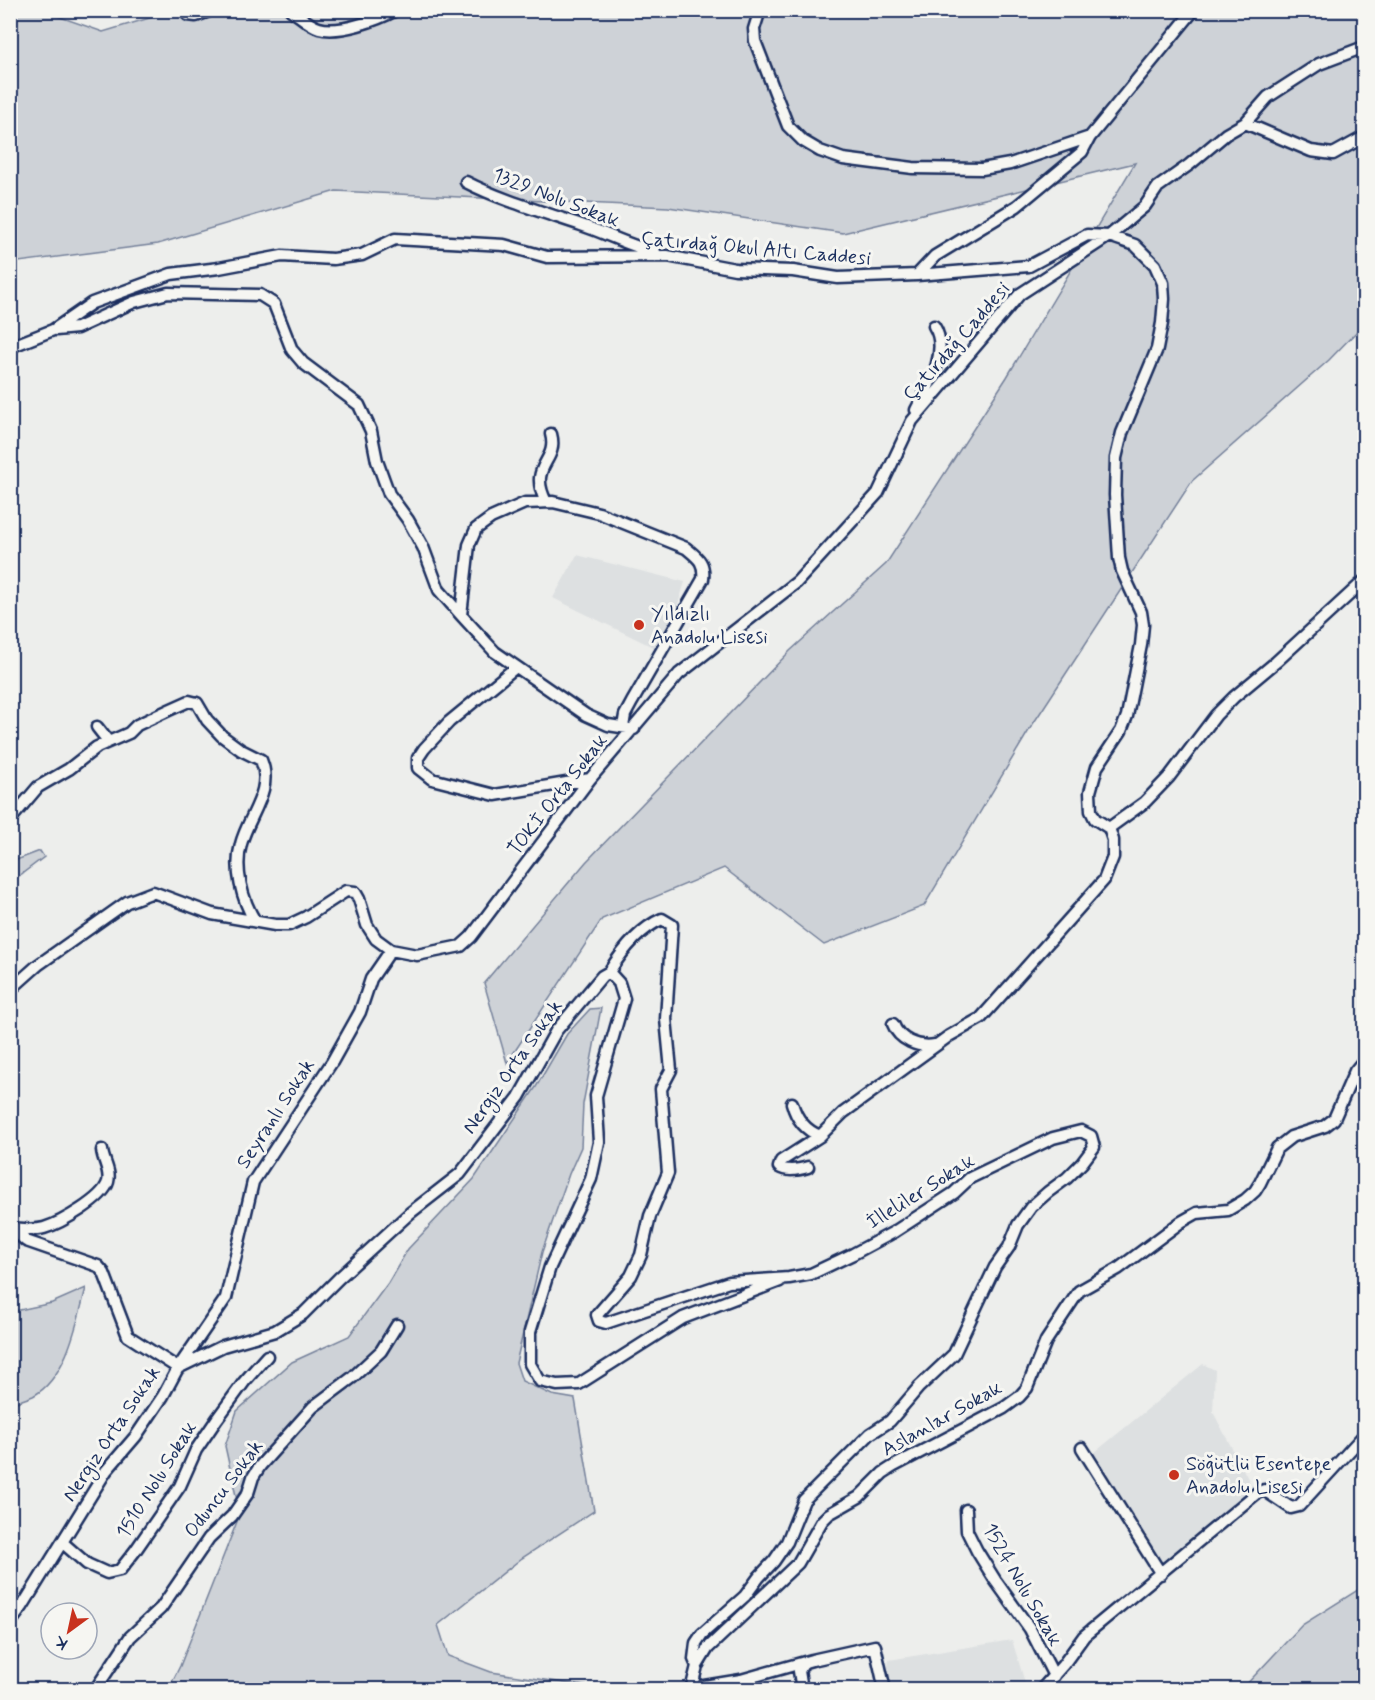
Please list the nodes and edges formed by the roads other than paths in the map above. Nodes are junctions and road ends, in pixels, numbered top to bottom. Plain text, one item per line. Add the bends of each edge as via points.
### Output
1 (189, 10) edge
2 (212, 10) edge
3 (291, 10) edge
4 (396, 10) edge
5 (760, 10) edge
6 (1194, 10) edge
7 (1365, 47) edge
8 (1245, 123) junction
9 (1090, 137) junction
10 (1365, 137) edge
11 (466, 182) dead end
12 (1109, 236) junction
13 (667, 256) junction
14 (917, 275) junction
15 (934, 326) dead end
16 (53, 330) junction
17 (10, 347) edge
18 (912, 421) junction
19 (551, 434) dead end
20 (546, 502) junction
21 (1365, 581) edge
22 (461, 615) junction
23 (516, 667) junction
24 (97, 727) dead end
25 (628, 728) junction
26 (108, 741) junction
27 (590, 779) junction
28 (10, 820) edge
29 (1109, 828) junction
30 (255, 921) junction
31 (391, 950) junction
32 (609, 972) junction
33 (10, 990) edge
34 (893, 1024) dead end
35 (935, 1045) junction
36 (1365, 1060) edge
37 (792, 1103) dead end
38 (820, 1136) junction
39 (102, 1150) dead end
40 (808, 1167) dead end
41 (10, 1227) edge
42 (789, 1278) junction
43 (397, 1325) dead end
44 (267, 1356) dead end
45 (178, 1368) junction
46 (1365, 1435) edge
47 (1082, 1448) dead end
48 (966, 1510) dead end
49 (63, 1543) junction
50 (1161, 1574) junction
51 (10, 1603) edge
52 (22, 1607) junction
53 (10, 1623) edge
54 (803, 1664) junction
55 (698, 1666) junction
56 (1054, 1676) junction
57 (741, 1685) edge
58 (95, 1689) edge
59 (692, 1689) edge
60 (802, 1689) edge
61 (885, 1689) edge
62 (1041, 1689) edge

1 - 2 street via 188,15 195,16
3 - 4 street via 318,28 332,30
5 - 9 street via 755,41 781,111 788,126 820,151 843,159 913,168 981,169 1010,164
6 - 9 street
7 - 8 street, Çatırdağ Caddesi via 1319,64 1268,97
8 - 10 street via 1311,151 1333,154
8 - 12 street, Çatırdağ Caddesi via 1158,187 1145,206
9 - 14 street via 1082,152 1017,206 935,256
11 - 13 street, 1329 Nolu Sokak
12 - 14 street, Çatırdağ Okul Altı Caddesi via 1087,235 1029,266
12 - 18 street, Çatırdağ Caddesi via 1020,294
12 - 29 street via 1135,246 1155,265 1163,283 1164,299 1157,349 1122,433 1116,458 1119,558 1143,625 1126,716 1097,767 1090,792 1095,819
13 - 14 street, Çatırdağ Okul Altı Caddesi via 735,269 793,271 837,278
13 - 16 street, Çatırdağ Okul Altı Caddesi via 547,257 504,245 395,239 362,255 333,259 282,256 171,273 92,303
15 - 18 street via 941,347
16 - 17 street
16 - 22 street, TOKİ Orta Sokak via 77,328 134,302 168,293 260,294 274,304 292,350 303,363 359,405 371,430 389,494 423,547 439,590
18 - 25 street, Çatırdağ Caddesi via 879,493 797,582 679,674
19 - 20 street via 554,444 538,479
20 - 22 street via 525,502 476,529 469,545
20 - 25 street via 625,522 686,548 705,568 704,579 625,716
21 - 29 street via 1234,697 1169,777 1145,802
22 - 23 street, TOKİ Orta Sokak via 495,652
23 - 25 street, TOKİ Orta Sokak via 586,715 608,725
23 - 27 street via 449,722 424,749 418,758 418,768 432,779 495,795
24 - 26 street
25 - 27 street, TOKİ Orta Sokak
26 - 28 street via 38,787
26 - 30 street via 189,701 197,703 222,736 261,760 265,782 241,844 239,866 245,900
27 - 31 street, TOKİ Orta Sokak via 471,937 460,945 417,955
29 - 35 street via 1113,857 1104,880 981,1018
30 - 31 street via 289,925 346,891 354,892 367,925 376,939
30 - 33 street via 212,914 153,892 127,903 38,965
31 - 45 street, Seyranlı Sokak via 371,979 360,1012 332,1062 253,1182 226,1298
32 - 42 street, İlleliler Sokak via 651,923 662,919 672,925 666,1019 671,1070 661,1089 668,1173 631,1276 597,1315 598,1320 606,1323 729,1282
32 - 42 street via 619,983 624,999 596,1096 599,1142 591,1179 550,1267 530,1332 530,1364 540,1381 579,1384 683,1318
32 - 45 street, Nergiz Orta Sokak via 556,1031 519,1097 460,1174 403,1220 303,1314 275,1331 223,1346
34 - 35 street via 899,1034 913,1043
35 - 38 street via 843,1113
36 - 55 street, Aslanlar Sokak via 1355,1071 1334,1119 1291,1137 1277,1148 1260,1183 1245,1200 1228,1210 1197,1213 1181,1221 1118,1269 1079,1291 1051,1331 1033,1377 1019,1397 894,1466 859,1497 822,1521 798,1563 712,1644
37 - 38 street via 798,1118
38 - 40 street via 781,1161 778,1167
39 - 41 street via 108,1183 92,1200 43,1228
41 - 45 street via 26,1241 98,1266 128,1335
42 - 55 street, İlleliler Sokak via 811,1274 873,1244 934,1207 970,1178 1053,1138 1081,1131 1094,1141 1095,1146 1082,1163 1031,1207 1018,1225 954,1354 890,1421 870,1434 804,1500 787,1542 774,1561 745,1596 696,1643 694,1659
43 - 58 street, Oduncu Sokak via 381,1351 313,1407 260,1466 232,1516 209,1538 161,1608 130,1637
44 - 49 street, 1510 Nolu Sokak via 217,1419 196,1450 180,1486 120,1570 107,1573 87,1564
45 - 49 street, Nergiz Orta Sokak via 136,1436 106,1471
46 - 50 street via 1299,1506 1291,1508 1264,1490 1257,1493
47 - 50 street
48 - 56 street, 1524 Nolu Sokak via 967,1531 977,1551 1030,1629
49 - 52 street, Nergiz Orta Sokak
50 - 56 street via 1084,1636
51 - 52 street
52 - 53 street, Nergiz Orta Sokak
54 - 57 street
54 - 60 street via 799,1671
54 - 61 street via 875,1646
55 - 59 street, Aslanlar Sokak
56 - 62 street
57 - 59 street

